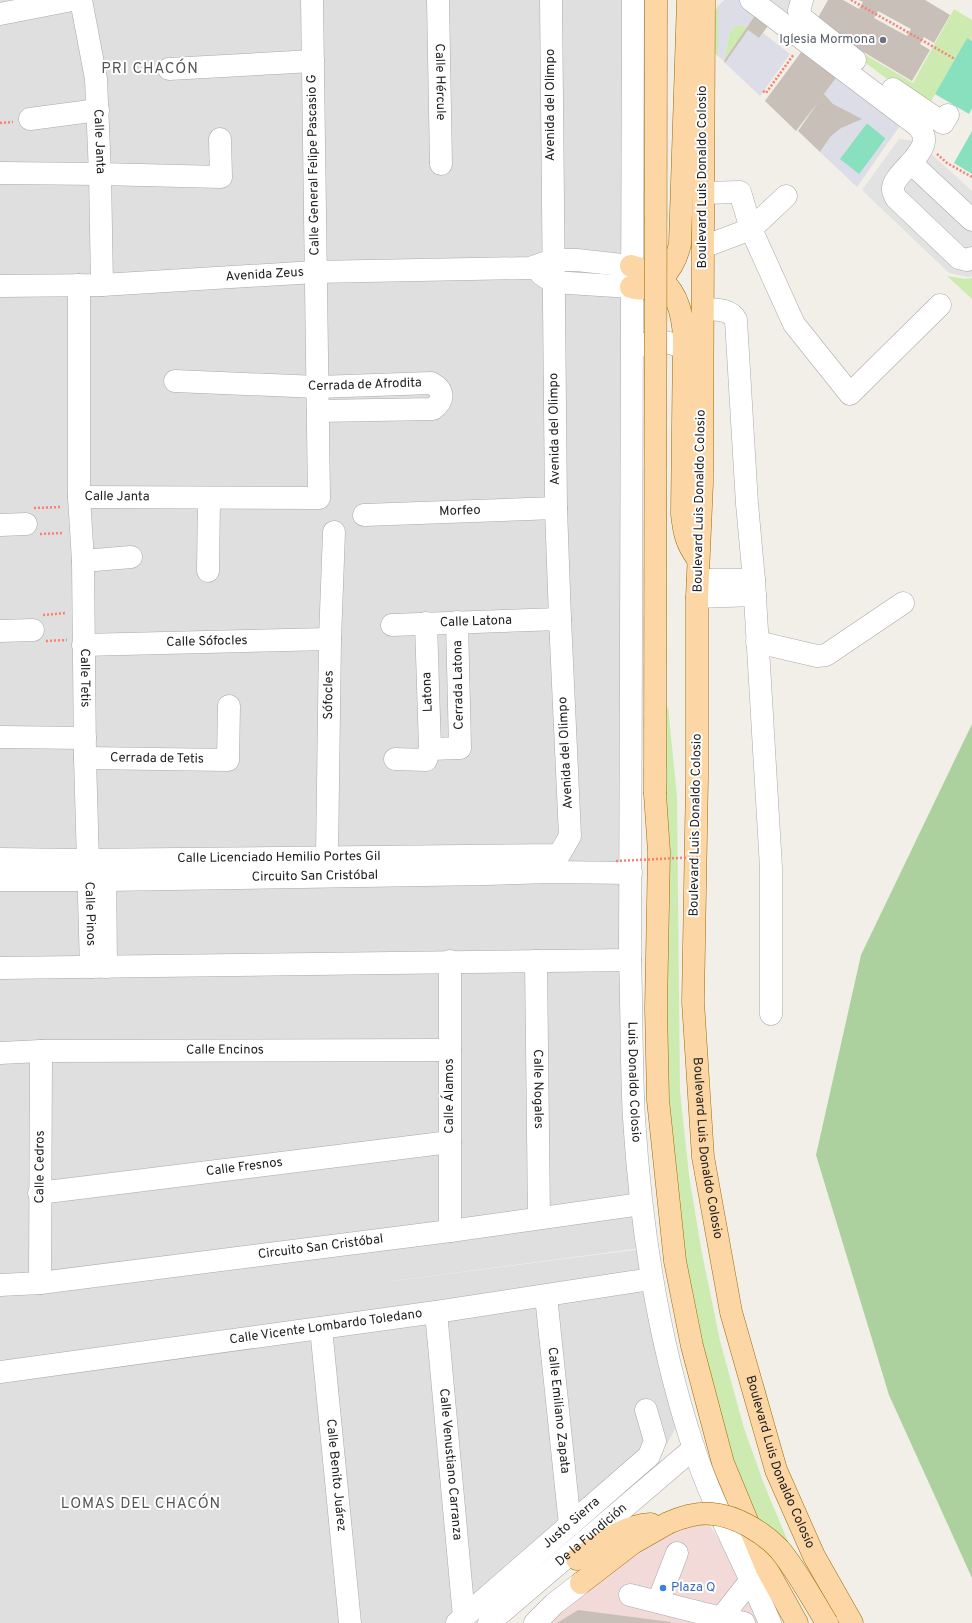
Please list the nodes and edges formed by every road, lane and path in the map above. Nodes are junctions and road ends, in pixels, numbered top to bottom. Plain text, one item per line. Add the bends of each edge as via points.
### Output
1 (72, 0) edge
2 (81, 0) edge
3 (312, 0) edge
4 (438, 0) edge
5 (551, 0) edge
6 (633, 0) edge
7 (656, 0) edge
8 (688, 0) edge
9 (704, 0) edge
10 (751, 0) edge
11 (802, 0) edge
12 (851, 0) edge
13 (0, 14) edge
14 (795, 52) dead end
15 (955, 59) dead end
16 (313, 61) junction
17 (169, 69) dead end
18 (763, 91) dead end
19 (98, 110) junction
20 (948, 115) dead end
21 (30, 119) dead end
22 (220, 139) dead end
23 (934, 152) dead end
24 (912, 163) junction
25 (441, 164) dead end
26 (0, 173) edge
27 (100, 174) junction
28 (972, 177) edge
29 (632, 194) junction
30 (693, 194) junction
31 (786, 196) dead end
32 (972, 220) edge
33 (751, 229) junction
34 (703, 247) junction
35 (972, 258) edge
36 (553, 260) junction
37 (530, 268) junction
38 (316, 272) junction
39 (631, 276) junction
40 (661, 279) junction
41 (553, 282) junction
42 (79, 285) junction
43 (102, 285) junction
44 (0, 286) edge
45 (940, 305) dead end
46 (703, 309) junction
47 (684, 349) junction
48 (631, 352) junction
49 (175, 382) dead end
50 (318, 387) junction
51 (318, 411) junction
52 (209, 498) junction
53 (319, 498) joint
54 (80, 501) junction
55 (556, 508) junction
56 (364, 515) dead end
57 (26, 524) junction
58 (0, 525) edge
59 (334, 532) dead end
60 (81, 533) junction
61 (131, 557) dead end
62 (83, 561) junction
63 (208, 571) dead end
64 (698, 579) junction
65 (754, 588) junction
66 (903, 603) dead end
67 (560, 618) junction
68 (457, 622) junction
69 (426, 623) junction
70 (392, 625) dead end
71 (33, 630) dead end
72 (0, 631) edge
73 (330, 639) junction
74 (757, 642) junction
75 (83, 645) junction
76 (229, 706) dead end
77 (0, 737) edge
78 (85, 748) junction
79 (428, 754) junction
80 (395, 759) dead end
81 (559, 855) joint
82 (327, 857) junction
83 (700, 857) dead end
84 (0, 859) edge
85 (623, 867) junction
86 (96, 870) junction
87 (0, 880) edge
88 (630, 960) junction
89 (450, 961) junction
90 (536, 961) junction
91 (99, 967) junction
92 (0, 968) edge
93 (771, 1014) dead end
94 (450, 1050) junction
95 (41, 1051) junction
96 (0, 1054) edge
97 (450, 1142) junction
98 (39, 1193) junction
99 (641, 1204) junction
100 (539, 1218) junction
101 (450, 1231) junction
102 (651, 1280) junction
103 (40, 1282) junction
104 (0, 1285) edge
105 (546, 1296) junction
106 (436, 1312) junction
107 (321, 1328) junction
108 (0, 1372) edge
109 (646, 1410) dead end
110 (694, 1448) junction
111 (668, 1523) junction
112 (570, 1526) junction
113 (677, 1553) dead end
114 (577, 1559) joint
115 (751, 1580) junction
116 (581, 1583) joint
117 (630, 1595) dead end
118 (658, 1602) junction
119 (721, 1618) junction
120 (460, 1620) edge
121 (350, 1623) edge
122 (489, 1623) edge
123 (505, 1623) edge
124 (535, 1623) edge
125 (744, 1623) edge
126 (770, 1623) edge
127 (797, 1623) edge
128 (827, 1623) edge
129 (852, 1623) edge

1 - 13 street
2 - 19 street, Calle Janta via 96,79
3 - 16 street, Calle General Felipe Pascasio G
4 - 25 street, Calle Hércule
5 - 36 street, Avenida del Olimpo
6 - 29 street, Luis Donaldo Colosio
7 - 127 main road, bridge via 655,794 659,852 656,1008 658,1100 675,1261 692,1346 723,1463 767,1569
8 - 30 main road
9 - 30 main road, Boulevard Luis Donaldo Colosio
10 - 24 street via 918,126 924,135 922,147
11 - 20 street via 799,11 802,18 903,97 943,123
12 - 15 path
14 - 18 path via 766,93
16 - 17 street
16 - 38 street, Calle General Felipe Pascasio G
19 - 21 street
19 - 27 street, Calle Janta
22 - 27 street via 221,177
23 - 28 path
24 - 32 street
24 - 35 street via 895,181 892,190 896,198 959,258
26 - 27 street
27 - 43 street, Calle Janta
29 - 30 street via 639,199 656,203
29 - 39 street, Luis Donaldo Colosio
30 - 33 street via 740,192
30 - 34 main road, Boulevard Luis Donaldo Colosio
30 - 40 main road via 672,267
31 - 33 street
33 - 34 street
33 - 45 street via 794,324 850,394
34 - 46 main road, Boulevard Luis Donaldo Colosio
36 - 37 street, Avenida Zeus
36 - 39 street, Avenida Zeus via 577,260
36 - 41 street, Avenida del Olimpo
37 - 38 street, Avenida Zeus
37 - 41 street
38 - 43 street, Avenida Zeus
38 - 50 street, Calle General Felipe Pascasio G
39 - 40 main road via 639,289 651,286
39 - 41 street
39 - 48 street, Luis Donaldo Colosio
40 - 47 main road via 673,294 681,314
41 - 55 street, Avenida del Olimpo
42 - 43 street, Avenida Zeus
42 - 44 street, Avenida Zeus
42 - 54 street, Calle Janta
46 - 64 main road, Boulevard Luis Donaldo Colosio via 702,484
46 - 65 street via 727,311 736,320
47 - 48 street via 659,341 644,344
47 - 64 main road via 682,514
48 - 85 street, Luis Donaldo Colosio
49 - 50 street, Cerrada de Afrodita
50 - 51 street, Calle General Felipe Pascasio G
50 - 51 street, Cerrada de Afrodita via 431,384 437,386 441,399 433,409
51 - 53 street, Calle General Felipe Pascasio G
52 - 53 street, Calle Janta
52 - 54 street, Calle Janta
52 - 63 street
54 - 57 path via 25,508
54 - 60 street, Calle Tetis
55 - 56 street, Morfeo
55 - 67 street, Avenida del Olimpo
57 - 58 street
57 - 60 path via 26,534
59 - 73 street, Sófocles
60 - 62 street, Calle Tetis
61 - 62 street
62 - 75 street, Calle Tetis
64 - 65 street
64 - 129 main road, Boulevard Luis Donaldo Colosio via 693,1002 703,1157 731,1312 776,1470 814,1556
65 - 74 street
66 - 74 street via 826,655 816,656
67 - 68 street, Calle Latona
67 - 81 street, Avenida del Olimpo via 570,836
68 - 69 street, Calle Latona
68 - 79 street, Cerrada Latona via 460,748
69 - 70 street, Calle Latona
69 - 79 street, Latona
71 - 72 street
73 - 75 street, Calle Sófocles
73 - 82 street, Sófocles
74 - 93 street via 771,868
75 - 78 street, Calle Tetis
76 - 78 street, Cerrada de Tetis via 228,760
77 - 78 street, Cerrada de Tetis
78 - 86 street, Calle Tetis
79 - 80 street
81 - 82 street, Calle Licenciado Hemilio Portes Gil
82 - 86 street, Calle Licenciado Hemilio Portes Gil
83 - 85 path, bridge
84 - 86 street, Calle Licenciado Hemilio Portes Gil
85 - 86 street, Circuito San Cristóbal via 479,875
85 - 88 street, Luis Donaldo Colosio
86 - 87 street, Circuito San Cristóbal
86 - 91 street, Calle Pinos
88 - 90 street
88 - 99 street, Luis Donaldo Colosio via 634,1118
89 - 90 street
89 - 91 street
89 - 94 street, Calle Álamos
90 - 100 street, Calle Nogales
91 - 92 street
94 - 95 street, Calle Encinos
94 - 97 street, Calle Álamos
95 - 96 street, Calle Encinos
95 - 98 street, Calle Cedros
97 - 98 street, Calle Fresnos
97 - 101 street, Calle Álamos
98 - 103 street, Calle Cedros
99 - 100 street, Circuito San Cristóbal
99 - 102 street, Luis Donaldo Colosio
100 - 101 street, Circuito San Cristóbal
101 - 103 street, Circuito San Cristóbal
102 - 105 street, Calle Vicente Lombardo Toledano
102 - 110 street, Luis Donaldo Colosio via 665,1344
103 - 104 street, Circuito San Cristóbal
105 - 106 street, Calle Vicente Lombardo Toledano
105 - 112 street, Calle Emiliano Zapata
106 - 107 street, Calle Vicente Lombardo Toledano
106 - 120 street, Calle Venustiano Carranza
107 - 108 street, Calle Vicente Lombardo Toledano
107 - 121 street, Calle Benito Juárez
109 - 112 street, Justo Sierra via 655,1441 649,1456
110 - 115 street, Luis Donaldo Colosio via 725,1525
110 - 122 street, De la Fundición
111 - 114 main road via 640,1524
111 - 116 main road via 633,1543
111 - 128 main road, bridge via 695,1515 712,1514 736,1520 757,1532 779,1549
112 - 120 street, Justo Sierra
113 - 118 street
114 - 123 street
115 - 119 street
115 - 126 street, Luis Donaldo Colosio
116 - 124 street
117 - 118 street
118 - 119 street
119 - 125 street

